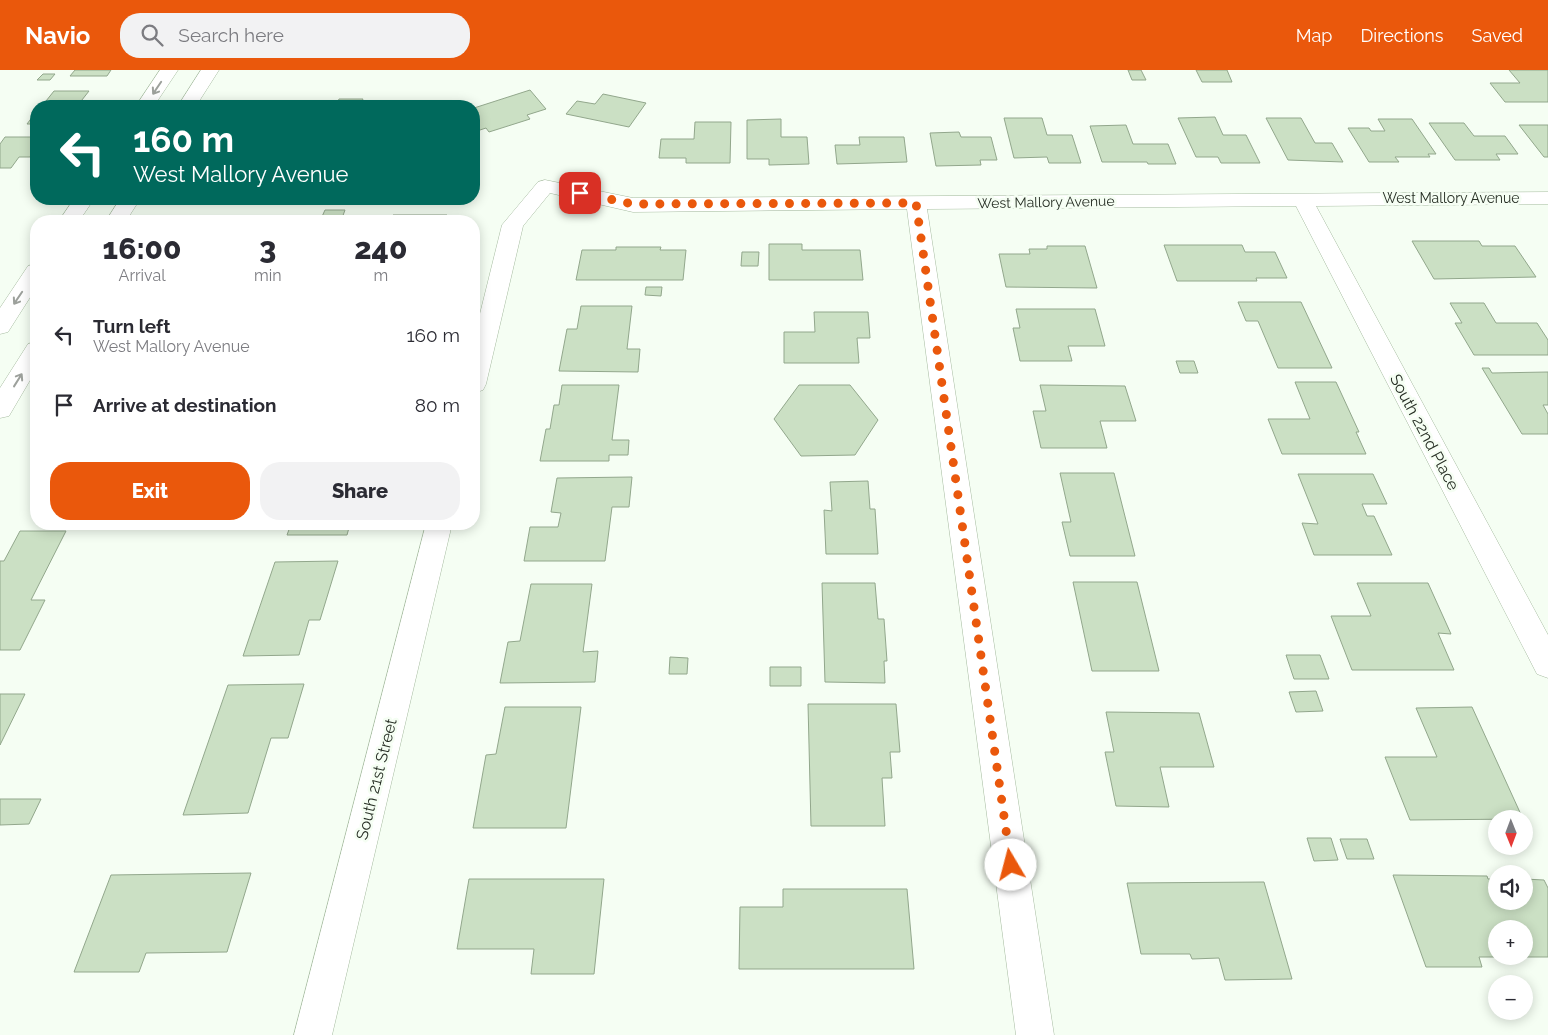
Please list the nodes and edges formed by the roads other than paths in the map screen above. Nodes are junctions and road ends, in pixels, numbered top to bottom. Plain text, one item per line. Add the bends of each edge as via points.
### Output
1 (169, 70) edge
2 (210, 70) edge
3 (149, 100) edge
4 (191, 100) edge
5 (1548, 198) edge
6 (1302, 199) junction
7 (916, 203) junction
8 (30, 280) edge
9 (0, 326) edge
10 (30, 360) edge
11 (480, 360) edge
12 (0, 409) edge
13 (438, 530) edge
14 (1548, 664) edge
15 (313, 1035) edge
16 (1035, 1035) edge

1 -> 3 street
2 - 4 street
5 - 6 street, West Mallory Avenue
6 - 7 street, West Mallory Avenue
6 - 14 street, South 22nd Place
7 - 11 street, West Mallory Avenue via 633,204 545,186 513,225
7 - 16 street
8 -> 9 street
12 -> 10 street
13 - 15 street, South 21st Street

